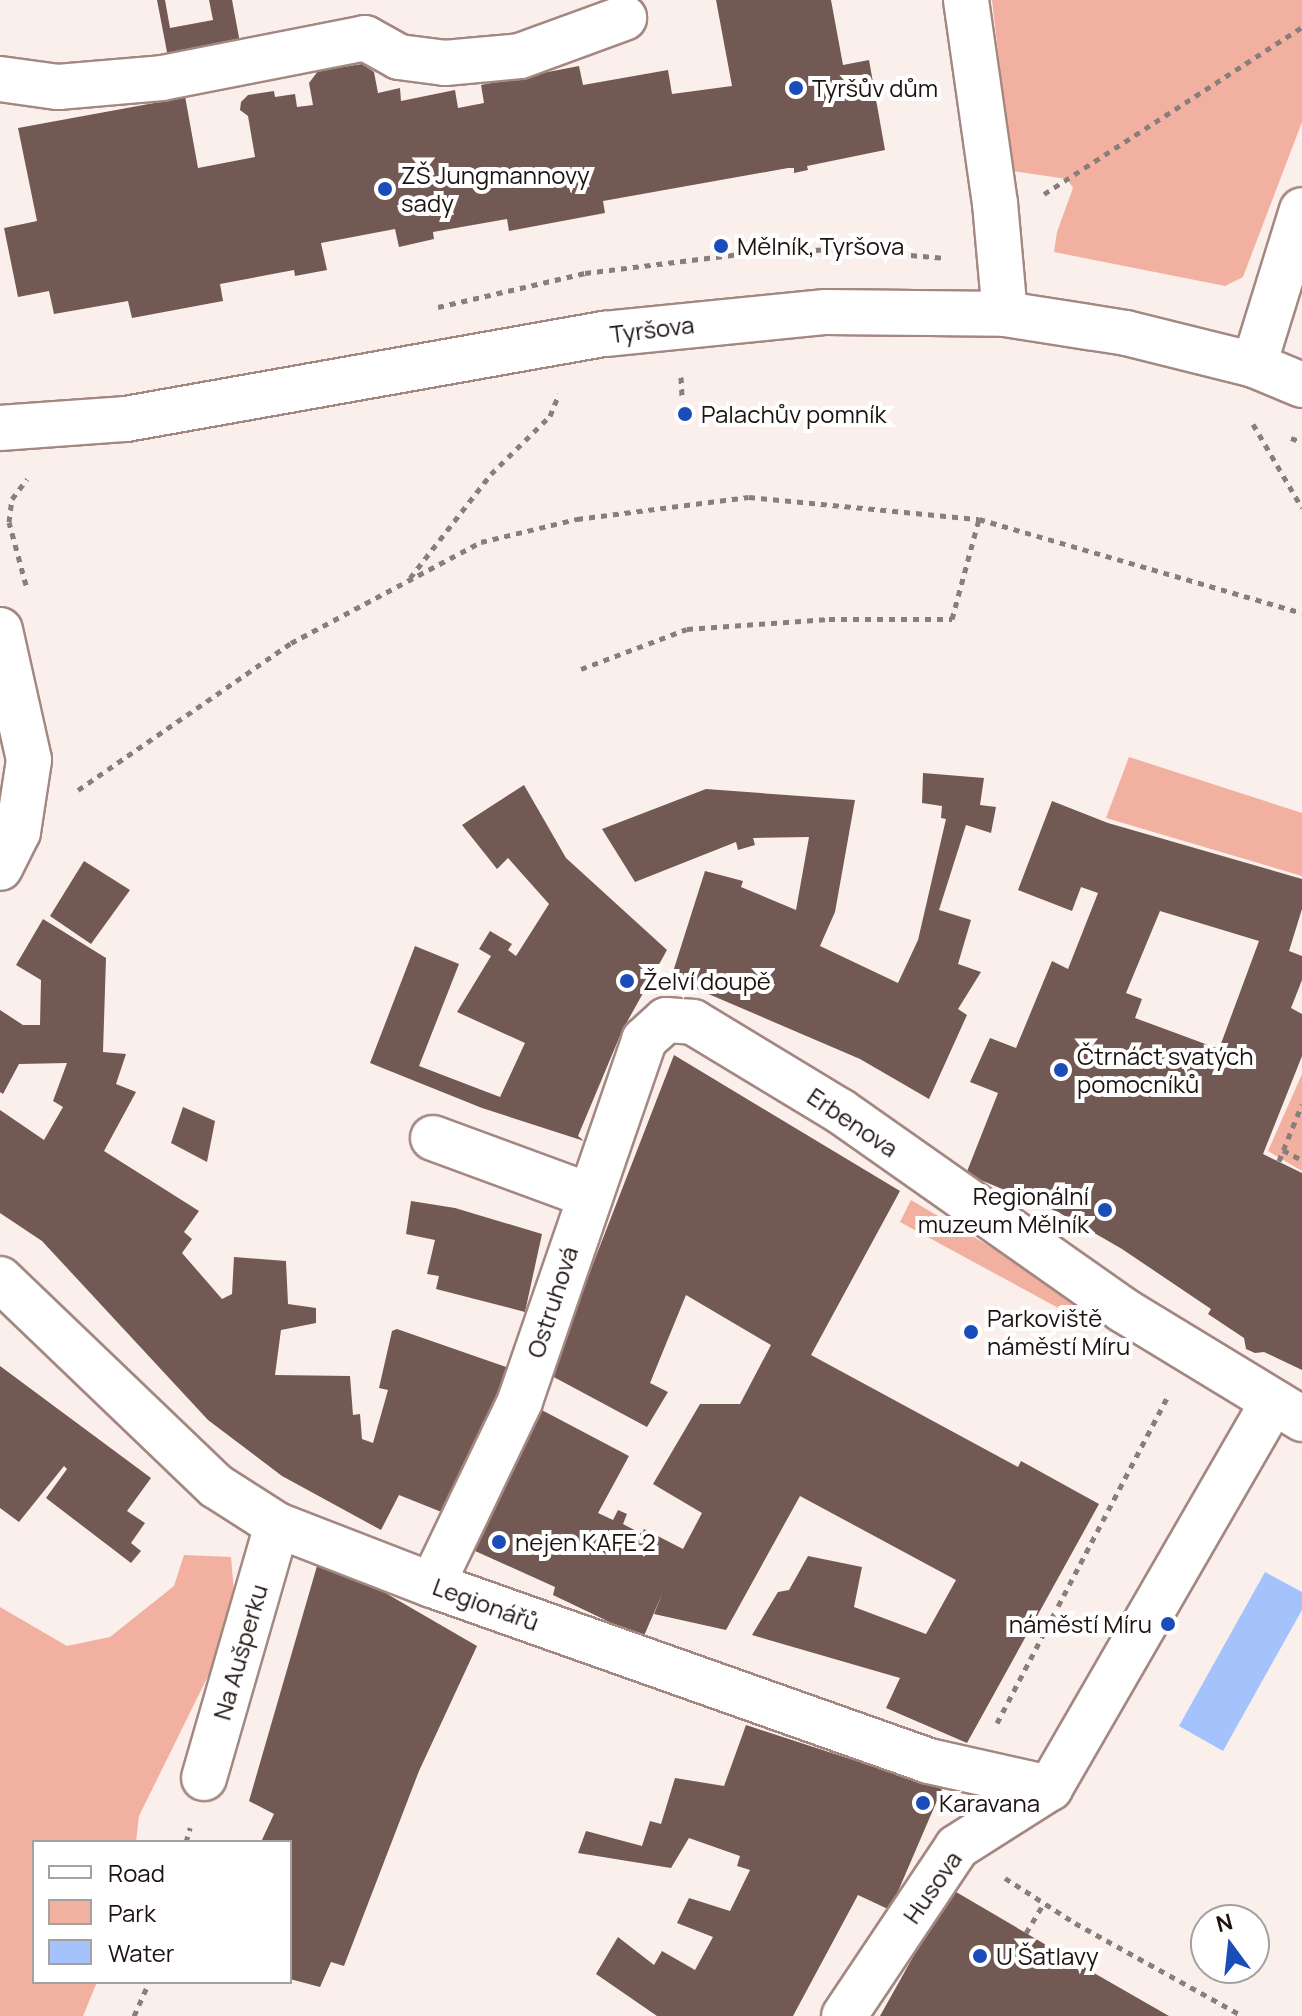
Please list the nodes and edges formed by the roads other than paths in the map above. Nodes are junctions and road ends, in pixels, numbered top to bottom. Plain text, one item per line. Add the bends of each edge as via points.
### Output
1 (966, 0) edge
2 (624, 18) dead end
3 (0, 79) edge
4 (1302, 210) edge
5 (1005, 314) junction
6 (1254, 365) junction
7 (1302, 385) edge
8 (0, 428) edge
9 (0, 630) edge
10 (9, 850) edge
11 (666, 1020) joint
12 (433, 1138) dead end
13 (588, 1195) junction
14 (0, 1279) edge
15 (1287, 1411) edge
16 (277, 1525) junction
17 (432, 1585) junction
18 (204, 1778) dead end
19 (1050, 1788) junction
20 (844, 2016) edge

1 - 5 street
2 - 3 street via 520,56 445,63 399,57 365,38 162,78 58,87
4 - 6 street
5 - 6 street, Tyršova via 1126,333
5 - 8 street, Tyršova via 826,312 705,322 605,334 126,419
6 - 7 street, Tyršova
9 - 10 street via 29,760
11 - 13 street, Ostruhová via 644,1040
11 - 15 street, Erbenova via 693,1022 840,1111 1123,1310
12 - 13 street
13 - 17 street, Ostruhová via 520,1401
14 - 16 street, Legionářů via 216,1486
15 - 19 street via 1191,1506
16 - 17 street, Legionářů
16 - 18 street, Na Aušperku
17 - 19 street, Legionářů via 929,1761
19 - 20 street, Husova via 957,1847

